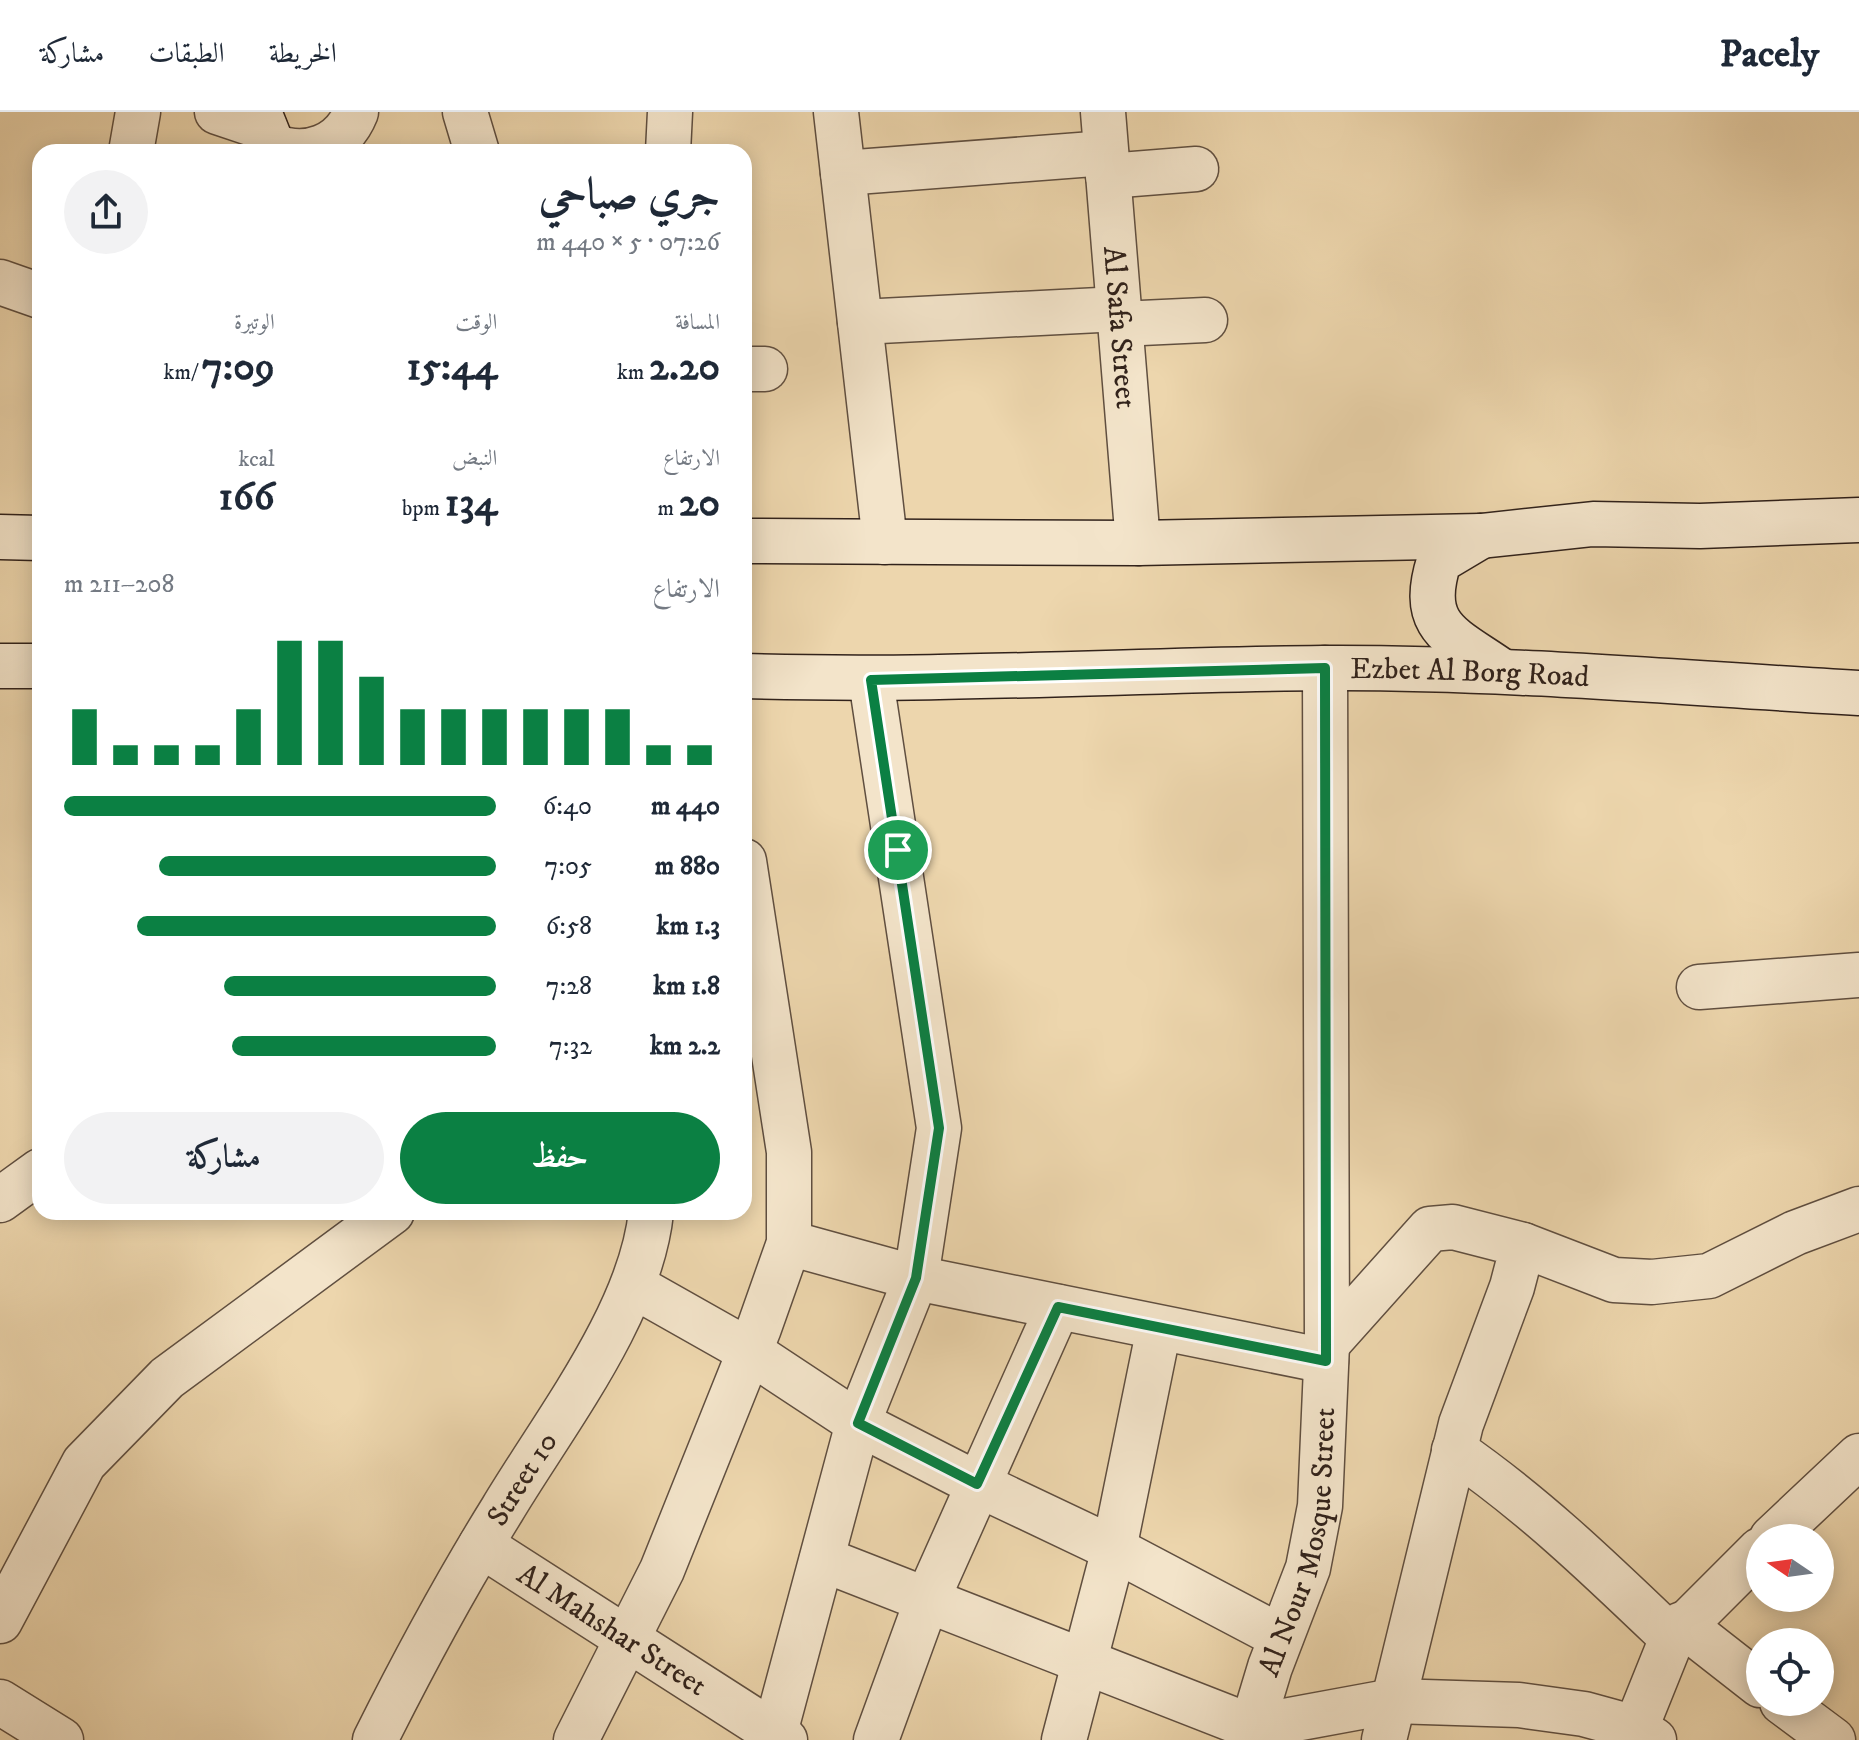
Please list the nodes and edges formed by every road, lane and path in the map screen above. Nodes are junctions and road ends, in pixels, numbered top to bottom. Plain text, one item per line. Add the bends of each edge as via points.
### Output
1 (138, 112) edge
2 (217, 112) edge
3 (356, 112) edge
4 (465, 112) edge
5 (670, 112) edge
6 (836, 112) edge
7 (268, 134) edge
8 (132, 144) edge
9 (327, 144) edge
10 (475, 144) edge
11 (668, 144) edge
12 (1106, 147) edge
13 (1196, 169) dead end
14 (843, 173) junction
15 (0, 282) edge
16 (32, 293) edge
17 (1120, 316) junction
18 (1205, 320) dead end
19 (860, 322) junction
20 (1859, 520) edge
21 (1481, 536) junction
22 (0, 537) edge
23 (32, 538) edge
24 (752, 541) edge
25 (885, 542) junction
26 (1138, 543) junction
27 (0, 666) edge
28 (32, 666) edge
29 (1325, 668) junction
30 (1500, 670) junction
31 (752, 676) edge
32 (871, 680) junction
33 (1859, 693) edge
34 (752, 913) edge
35 (1859, 975) edge
36 (1699, 987) dead end
37 (32, 1177) edge
38 (0, 1200) edge
39 (1859, 1209) edge
40 (381, 1220) edge
41 (650, 1220) edge
42 (789, 1243) junction
43 (1523, 1245) junction
44 (916, 1278) junction
45 (634, 1286) junction
46 (1058, 1307) junction
47 (1159, 1328) junction
48 (749, 1351) junction
49 (1326, 1353) junction
50 (858, 1423) junction
51 (1454, 1450) junction
52 (1859, 1456) edge
53 (977, 1484) junction
54 (1787, 1524) edge
55 (481, 1545) junction
56 (1114, 1549) junction
57 (822, 1559) junction
58 (1746, 1564) edge
59 (927, 1600) junction
60 (0, 1621) edge
61 (1677, 1631) junction
62 (1281, 1637) junction
63 (629, 1640) junction
64 (1084, 1660) junction
65 (1746, 1676) edge
66 (0, 1702) edge
67 (1801, 1716) edge
68 (1388, 1720) edge
69 (1250, 1733) edge
70 (1640, 1736) edge
71 (778, 1738) edge
72 (61, 1740) edge
73 (375, 1740) edge
74 (576, 1740) edge
75 (876, 1740) edge
76 (1064, 1740) edge
77 (1833, 1740) edge

1 - 8 street
2 - 7 street
3 - 9 street via 343,133
4 - 10 street
5 - 11 street
6 - 14 street
12 - 13 street
12 - 14 street
12 - 17 street, Al Safa Street
14 - 19 street
15 - 16 street
17 - 18 street
17 - 19 street
17 - 26 street, Al Safa Street
19 - 25 street
20 - 21 street via 1593,524
21 - 26 street
21 - 30 street via 1439,561 1430,605 1443,630
22 - 23 street
24 - 25 street
25 - 26 street
27 - 28 street
29 - 30 street, Ezbet Al Borg Road
29 - 32 street, Ezbet Al Borg Road
29 - 49 street, Al Nour Mosque Street
30 - 33 street, Ezbet Al Borg Road
31 - 32 street, Ezbet Al Borg Road
32 - 44 street via 939,1128
34 - 42 street via 789,1152
35 - 36 street
37 - 38 street
39 - 43 street via 1795,1233 1709,1276 1666,1281 1614,1280
40 - 60 street via 167,1378 84,1463
41 - 45 street, Street 10
42 - 44 street
42 - 48 street
43 - 49 street via 1453,1227 1430,1229
43 - 51 street
44 - 46 street
44 - 50 street
45 - 48 street
45 - 55 street, Street 10
46 - 47 street
46 - 53 street
47 - 49 street
47 - 56 street
48 - 50 street
48 - 63 street
49 - 62 street, Al Nour Mosque Street via 1317,1527 1305,1578
50 - 53 street
50 - 57 street
51 - 61 street via 1505,1485
51 - 68 street
52 - 54 street
53 - 56 street
53 - 59 street
55 - 63 street, Al Mahshar Street
55 - 73 street, Street 10
56 - 62 street
56 - 64 street
57 - 59 street
57 - 71 street
58 - 61 street
59 - 64 street
59 - 75 street
61 - 65 street
61 - 70 street
62 - 69 street, Al Nour Mosque Street
63 - 71 street, Al Mahshar Street
63 - 74 street
64 - 69 street
64 - 76 street
66 - 72 street
67 - 77 street
68 - 69 street
68 - 70 street via 1519,1705 1584,1714

